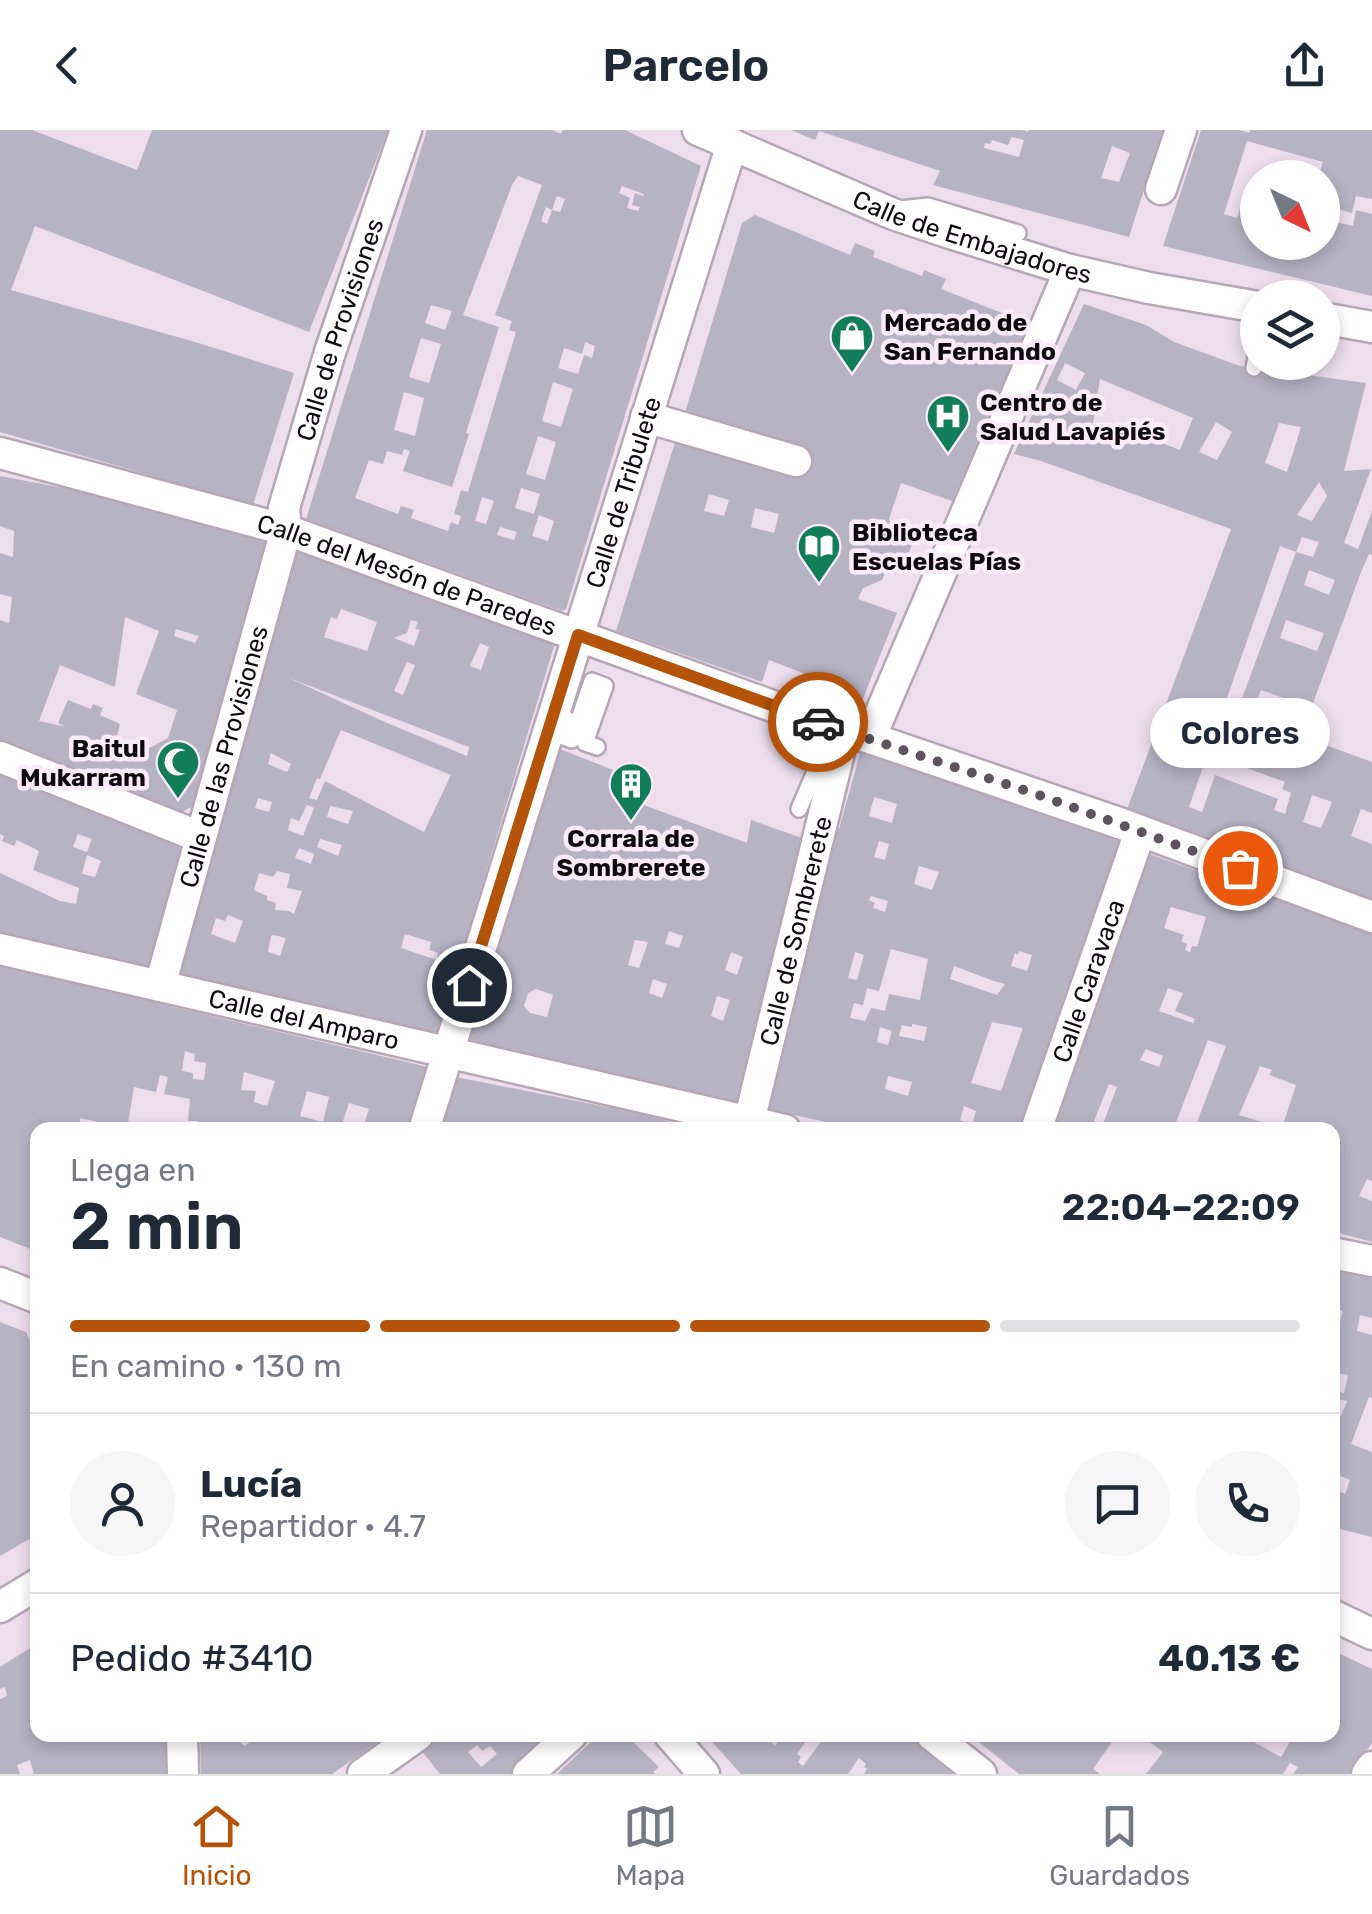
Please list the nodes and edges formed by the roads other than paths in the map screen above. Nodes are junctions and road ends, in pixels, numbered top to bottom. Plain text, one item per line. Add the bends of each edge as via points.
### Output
1 (406, 130) edge
2 (1181, 130) edge
3 (716, 135) edge
4 (1161, 189) dead end
5 (893, 214) junction
6 (1018, 233) dead end
7 (1070, 270) junction
8 (1240, 304) edge
9 (1340, 321) edge
10 (1372, 327) edge
11 (646, 417) junction
12 (0, 453) edge
13 (796, 461) dead end
14 (286, 530) junction
15 (578, 635) junction
16 (567, 671) junction
17 (850, 742) junction
18 (597, 747) dead end
19 (0, 757) edge
20 (799, 809) dead end
21 (1140, 832) junction
22 (200, 837) junction
23 (1372, 917) edge
24 (0, 949) edge
25 (160, 986) junction
26 (448, 1054) junction
27 (427, 1122) edge
28 (731, 1122) edge
29 (749, 1122) edge
30 (1039, 1122) edge
31 (1340, 1255) edge
32 (1372, 1262) edge
33 (0, 1283) edge
34 (30, 1295) edge
35 (30, 1589) edge
36 (0, 1607) edge
37 (1340, 1618) edge
38 (1372, 1634) edge
39 (182, 1742) edge
40 (563, 1742) edge
41 (676, 1742) edge
42 (941, 1742) edge
43 (410, 1753) edge
44 (1372, 1767) edge
45 (184, 1774) edge
46 (363, 1774) edge
47 (528, 1774) edge
48 (704, 1774) edge
49 (982, 1774) edge
50 (1367, 1774) edge

1 - 14 street, Calle de Provisiones via 330,352 284,508
2 - 4 street
3 - 5 street, Calle de Embajadores
3 - 11 street, Calle de Tribulete
5 - 6 lane via 928,206
5 - 7 street, Calle de Embajadores
7 - 8 street, Calle de Embajadores
7 - 17 street, Calle de Sombrerete
9 - 10 street
11 - 13 street
11 - 15 street, Calle de Tribulete
12 - 14 street, Calle del Mesón de Paredes
14 - 15 street, Calle del Mesón de Paredes
14 - 22 street, Calle de las Provisiones
15 - 16 street, Calle de Tribulete
15 - 17 street, Calle del Mesón de Paredes
16 - 18 lane via 581,677 561,736 572,740 592,681 606,686 585,743
16 - 26 street, Calle de Tribulete
17 - 20 lane via 820,760
17 - 21 street, Calle del Mesón de Paredes
17 - 29 street, Calle de Sombrerete
19 - 22 street
21 - 23 street, Calle del Mesón de Paredes
21 - 30 street, Calle Caravaca
22 - 25 street, Calle de las Provisiones
24 - 25 street, Calle del Amparo
25 - 26 street, Calle del Amparo via 284,1023
26 - 27 street, Calle de Tribulete
26 - 28 street, Calle del Amparo
31 - 32 street
33 - 34 street
35 - 36 street
37 - 38 street
39 - 45 street
40 - 47 street
41 - 48 street
42 - 49 street
43 - 46 street
44 - 50 street

